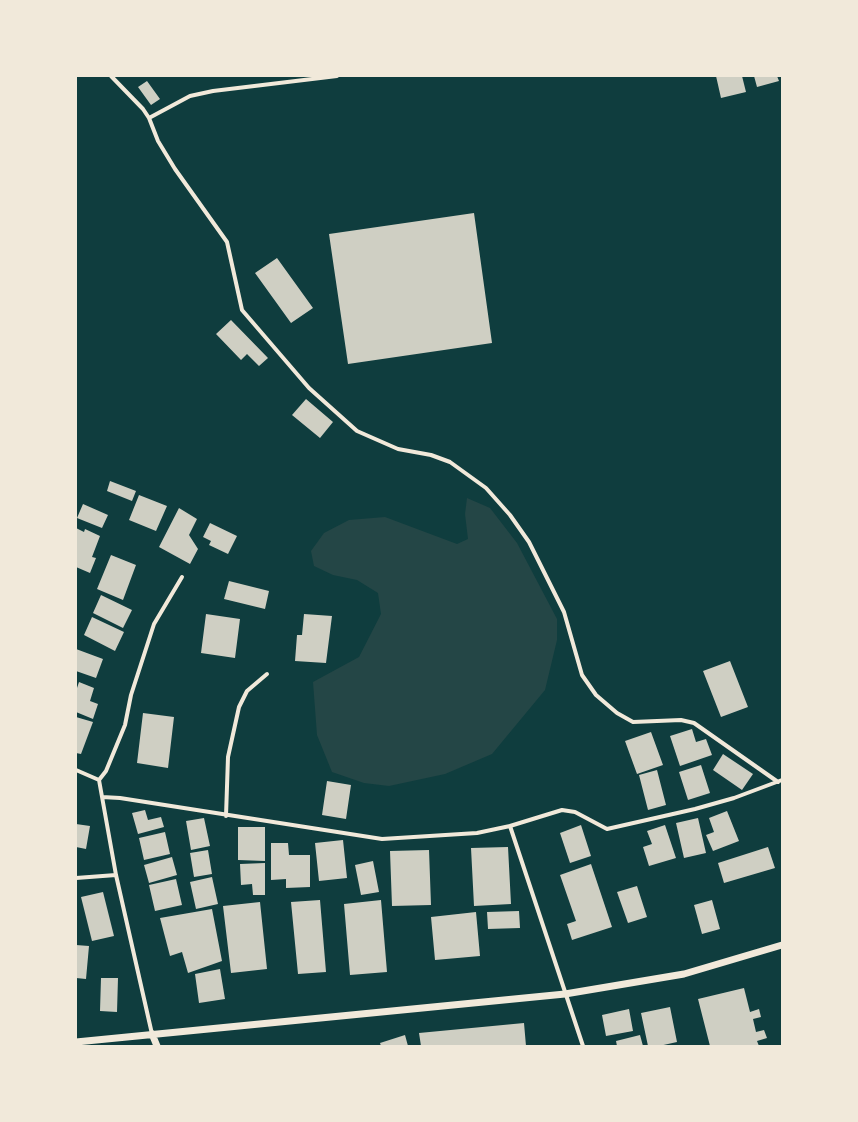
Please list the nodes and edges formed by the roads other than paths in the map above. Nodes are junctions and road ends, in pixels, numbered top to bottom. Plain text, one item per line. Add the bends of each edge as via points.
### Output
1 (110, 76) edge
2 (338, 76) edge
3 (149, 118) junction
4 (182, 577) dead end
5 (267, 674) dead end
6 (76, 770) edge
7 (99, 780) junction
8 (780, 781) edge
9 (102, 797) junction
10 (226, 816) junction
11 (510, 826) junction
12 (116, 875) junction
13 (76, 878) edge
14 (782, 945) edge
15 (565, 994) junction
16 (152, 1034) junction
17 (76, 1042) edge
18 (157, 1046) edge
19 (583, 1046) edge

1 - 3 street
2 - 3 street via 190,96
3 - 8 street via 158,141 175,169 227,242 242,310 309,388 357,431 398,449 431,455 450,462 486,488 529,542 564,612 582,675 596,695 617,713 633,722 681,720 694,723
4 - 7 street via 154,624 131,695 125,725 106,771
5 - 10 street via 247,691 239,707 228,757
6 - 7 street
7 - 9 street
8 - 11 street via 695,809 607,829 575,812 562,810
9 - 10 street
9 - 12 street
10 - 11 street via 382,839 477,833
11 - 15 street
12 - 13 street
12 - 16 street
14 - 15 street via 684,974
15 - 16 street
15 - 19 street
16 - 17 street
16 - 18 street

